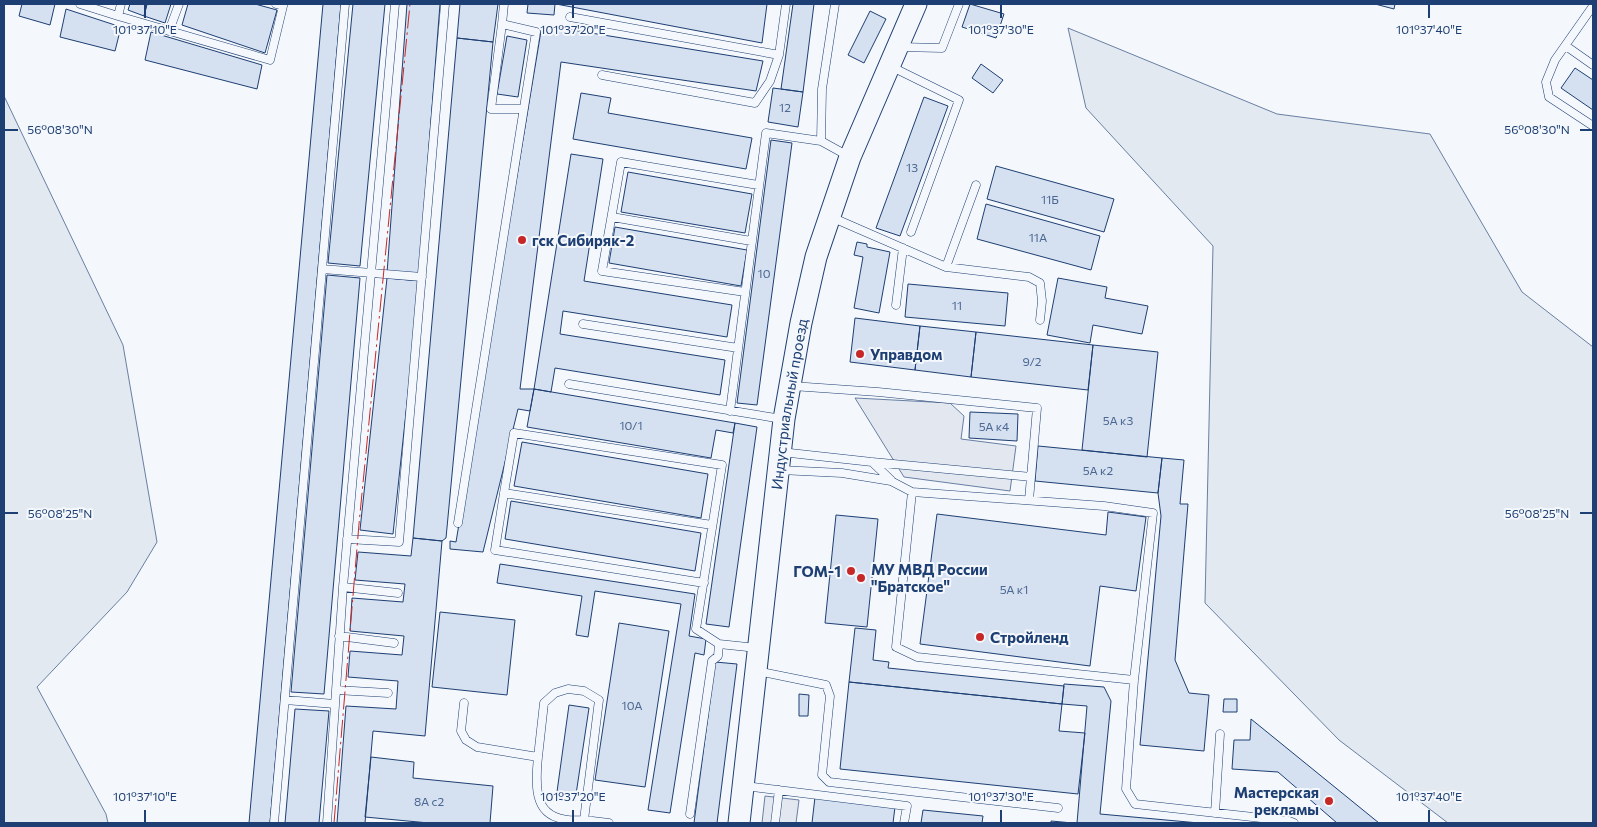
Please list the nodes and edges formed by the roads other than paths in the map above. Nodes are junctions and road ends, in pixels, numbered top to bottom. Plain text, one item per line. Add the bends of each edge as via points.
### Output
1 (80, 4) edge
2 (121, 4) edge
3 (179, 4) edge
4 (276, 4) edge
5 (345, 4) edge
6 (395, 4) edge
7 (446, 4) edge
8 (504, 4) edge
9 (786, 4) edge
10 (835, 4) edge
11 (916, 4) edge
12 (960, 4) edge
13 (1593, 6) edge
14 (118, 16) junction
15 (570, 17) dead end
16 (502, 24) junction
17 (169, 31) junction
18 (1566, 46) junction
19 (780, 55) junction
20 (893, 56) junction
21 (1593, 65) edge
22 (602, 75) dead end
23 (523, 109) junction
24 (1593, 126) edge
25 (821, 141) junction
26 (850, 157) junction
27 (758, 185) junction
28 (976, 185) dead end
29 (829, 216) junction
30 (612, 217) junction
31 (911, 232) dead end
32 (751, 241) junction
33 (903, 248) junction
34 (946, 267) junction
35 (322, 269) junction
36 (372, 273) junction
37 (422, 277) junction
38 (745, 292) junction
39 (896, 305) dead end
40 (1040, 320) dead end
41 (583, 324) dead end
42 (738, 348) junction
43 (570, 384) dead end
44 (790, 386) junction
45 (730, 411) junction
46 (784, 419) junction
47 (779, 461) junction
48 (872, 462) junction
49 (1031, 477) junction
50 (892, 481) junction
51 (912, 492) junction
52 (504, 493) junction
53 (1029, 500) junction
54 (458, 524) dead end
55 (712, 525) junction
56 (347, 540) junction
57 (704, 582) junction
58 (343, 587) junction
59 (398, 593) dead end
60 (339, 636) junction
61 (394, 644) dead end
62 (719, 644) junction
63 (759, 648) junction
64 (755, 670) junction
65 (1134, 680) junction
66 (336, 690) junction
67 (388, 693) dead end
68 (285, 700) junction
69 (464, 703) dead end
70 (335, 704) junction
71 (1220, 734) dead end
72 (538, 757) junction
73 (743, 785) junction
74 (779, 790) junction
75 (1058, 808) dead end
76 (1215, 813) junction
77 (690, 814) dead end
78 (584, 820) junction
79 (274, 823) edge
80 (327, 823) edge
81 (609, 823) edge
82 (739, 823) edge
83 (776, 823) edge
84 (904, 823) edge
85 (1294, 823) edge

1 - 14 lane
2 - 14 lane
3 - 17 lane
4 - 17 lane via 283,6 270,60
5 - 35 lane
6 - 36 lane
7 - 37 lane
8 - 16 lane
9 - 19 lane
10 - 25 lane via 822,89
11 - 20 street, Индустриальный проезд
12 - 20 lane via 942,48
13 - 18 lane
14 - 17 lane
15 - 19 lane
16 - 23 lane via 536,32
16 - 23 lane via 491,109
18 - 21 lane
18 - 24 lane via 1555,60 1546,82 1549,97
19 - 22 lane via 770,81 755,103
20 - 26 street, Индустриальный проезд
20 - 31 lane via 959,100
23 - 54 lane
25 - 26 lane
25 - 27 lane via 766,133
26 - 29 street, Индустриальный проезд
27 - 30 lane via 621,162
27 - 32 lane
28 - 34 lane
29 - 33 lane
29 - 44 street, Индустриальный проезд via 814,266
30 - 32 lane
30 - 38 lane via 602,272
32 - 38 lane
33 - 34 lane
33 - 39 lane
34 - 40 lane via 1029,277 1040,283
35 - 36 lane
35 - 68 lane
36 - 37 lane
36 - 56 lane
37 - 56 lane via 399,542
38 - 42 lane
41 - 42 lane
42 - 45 lane
43 - 45 lane
44 - 46 street, Индустриальный проезд
44 - 49 lane via 1037,408
45 - 46 lane
46 - 47 street, Индустриальный проезд
47 - 48 lane
47 - 50 lane
47 - 63 street, Индустриальный проезд
48 - 49 lane
48 - 50 lane
49 - 53 lane
50 - 51 lane
51 - 53 lane
51 - 65 lane via 896,647 917,657
52 - 55 lane
52 - 55 lane via 514,433 722,465
52 - 57 lane via 496,550
53 - 65 lane via 1153,513
55 - 57 lane
56 - 58 lane
57 - 62 lane via 696,629
58 - 59 lane
58 - 60 lane
60 - 61 lane
60 - 66 lane
62 - 63 lane
62 - 77 lane via 718,656 712,661
63 - 64 street, Индустриальный проезд
64 - 73 street, Индустриальный проезд
64 - 75 lane via 826,685 830,696 822,775 829,782
65 - 76 lane via 1126,789 1135,804
66 - 67 lane
66 - 70 lane
68 - 70 lane
68 - 79 lane
69 - 72 lane via 461,731 466,740 477,747
70 - 80 lane
71 - 76 lane
72 - 78 lane via 538,792 548,815 566,822
72 - 78 lane via 544,703 555,693 568,689 584,691 599,700
73 - 74 lane
73 - 82 street, Индустриальный проезд
74 - 83 lane
74 - 84 lane via 907,806
76 - 85 lane
78 - 81 lane

